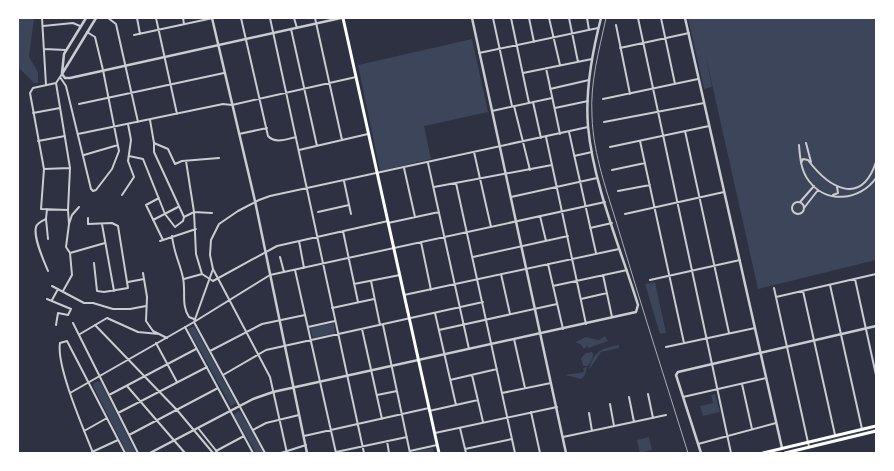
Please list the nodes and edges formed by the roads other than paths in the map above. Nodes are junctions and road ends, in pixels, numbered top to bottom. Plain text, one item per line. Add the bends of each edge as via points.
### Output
1 (42, 18) edge
2 (86, 18) edge
3 (96, 18) edge
4 (108, 18) edge
5 (137, 18) edge
6 (156, 18) edge
7 (183, 18) edge
8 (212, 18) edge
9 (241, 18) edge
10 (270, 18) edge
11 (294, 18) edge
12 (315, 18) edge
13 (342, 18) edge
14 (472, 18) edge
15 (492, 18) edge
16 (511, 18) edge
17 (529, 18) edge
18 (549, 18) edge
19 (568, 18) edge
20 (587, 18) edge
21 (601, 18) edge
22 (638, 18) edge
23 (661, 18) edge
24 (685, 18) edge
25 (184, 24) junction
26 (316, 24) junction
27 (616, 25) dead end
28 (42, 26) junction
29 (80, 26) junction
30 (297, 28) junction
31 (598, 28) junction
32 (291, 29) junction
33 (158, 30) junction
34 (589, 30) junction
35 (87, 32) junction
36 (273, 33) junction
37 (140, 34) junction
38 (572, 34) junction
39 (689, 34) junction
40 (134, 35) dead end
41 (554, 37) junction
42 (666, 38) junction
43 (246, 39) junction
44 (534, 42) junction
45 (643, 43) junction
46 (218, 45) junction
47 (517, 45) junction
48 (44, 48) junction
49 (620, 48) junction
50 (499, 49) junction
51 (66, 50) junction
52 (479, 53) junction
53 (164, 57) junction
54 (592, 59) junction
55 (578, 62) junction
56 (560, 65) junction
57 (125, 66) junction
58 (546, 68) junction
59 (103, 70) junction
60 (224, 73) junction
61 (523, 73) junction
62 (62, 74) junction
63 (60, 77) junction
64 (356, 78) junction
65 (698, 79) junction
66 (589, 80) junction
67 (56, 82) junction
68 (329, 83) junction
69 (170, 84) junction
70 (675, 84) junction
71 (46, 85) junction
72 (304, 89) junction
73 (550, 89) junction
74 (653, 89) junction
75 (131, 93) junction
76 (286, 93) junction
77 (630, 94) junction
78 (109, 98) junction
79 (552, 98) junction
80 (260, 99) junction
81 (603, 99) dead end
82 (588, 101) junction
83 (533, 102) junction
84 (529, 103) junction
85 (704, 103) junction
86 (79, 104) dead end
87 (232, 105) junction
88 (513, 106) junction
89 (60, 108) junction
90 (555, 108) junction
91 (492, 111) junction
92 (658, 112) junction
93 (33, 113) junction
94 (177, 114) junction
95 (150, 120) junction
96 (138, 122) junction
97 (604, 122) dead end
98 (128, 124) junction
99 (709, 126) junction
100 (115, 127) junction
101 (588, 127) junction
102 (267, 128) junction
103 (685, 131) junction
104 (569, 132) junction
105 (78, 134) junction
106 (239, 134) junction
107 (369, 134) junction
108 (560, 134) junction
109 (65, 136) junction
110 (663, 136) junction
111 (296, 137) junction
112 (546, 137) junction
113 (541, 138) junction
114 (342, 140) junction
115 (38, 141) junction
116 (640, 141) junction
117 (523, 142) junction
118 (154, 143) junction
119 (806, 143) dead end
120 (118, 145) junction
121 (799, 145) dead end
122 (317, 146) junction
123 (500, 147) junction
124 (610, 147) dead end
125 (299, 150) junction
126 (474, 152) junction
127 (592, 152) junction
128 (84, 155) junction
129 (129, 156) junction
130 (574, 156) junction
131 (219, 158) dead end
132 (186, 161) junction
133 (428, 162) junction
134 (876, 162) edge
135 (645, 163) junction
136 (801, 164) junction
137 (552, 165) junction
138 (70, 168) junction
139 (404, 168) junction
140 (815, 168) junction
141 (44, 169) junction
142 (530, 170) junction
143 (612, 170) dead end
144 (377, 174) junction
145 (505, 174) junction
146 (480, 178) junction
147 (598, 178) junction
148 (876, 178) edge
149 (344, 181) junction
150 (580, 182) junction
151 (456, 183) junction
152 (650, 185) junction
153 (814, 186) junction
154 (837, 186) junction
155 (434, 187) junction
156 (557, 187) junction
157 (307, 189) junction
158 (818, 190) junction
159 (618, 192) dead end
160 (724, 192) junction
161 (122, 195) dead end
162 (832, 196) junction
163 (511, 197) junction
164 (158, 198) junction
165 (700, 198) junction
166 (255, 202) junction
167 (605, 202) junction
168 (677, 202) junction
169 (799, 203) junction
170 (350, 205) junction
171 (586, 206) junction
172 (79, 207) dead end
173 (178, 207) junction
174 (655, 207) junction
175 (48, 209) junction
176 (804, 209) junction
177 (68, 210) junction
178 (562, 211) junction
179 (194, 212) junction
180 (318, 212) dead end
181 (439, 212) junction
182 (212, 213) dead end
183 (165, 214) junction
184 (351, 214) dead end
185 (625, 214) dead end
186 (540, 216) junction
187 (184, 217) junction
188 (415, 217) junction
189 (88, 218) dead end
190 (46, 219) junction
191 (153, 220) junction
192 (516, 221) junction
193 (388, 222) junction
194 (612, 223) junction
195 (68, 224) junction
196 (102, 224) junction
197 (491, 227) junction
198 (590, 228) junction
199 (196, 229) junction
200 (343, 231) junction
201 (468, 232) junction
202 (172, 236) junction
203 (568, 236) junction
204 (317, 237) junction
205 (444, 237) junction
206 (48, 239) dead end
207 (163, 240) junction
208 (160, 241) dead end
209 (298, 241) junction
210 (546, 241) junction
211 (420, 242) junction
212 (105, 243) junction
213 (522, 246) junction
214 (394, 248) junction
215 (620, 248) junction
216 (265, 252) junction
217 (70, 254) junction
218 (596, 254) junction
219 (280, 257) dead end
220 (473, 257) junction
221 (349, 258) junction
222 (572, 259) junction
223 (740, 260) junction
224 (94, 263) dead end
225 (323, 264) junction
226 (548, 264) junction
227 (714, 266) junction
228 (304, 268) junction
229 (526, 269) junction
230 (213, 270) junction
231 (295, 270) junction
232 (627, 270) junction
233 (48, 271) dead end
234 (692, 271) junction
235 (284, 272) junction
236 (143, 273) dead end
237 (202, 274) junction
238 (501, 274) junction
239 (876, 274) edge
240 (270, 275) junction
241 (400, 275) junction
242 (603, 275) junction
243 (669, 276) junction
244 (218, 278) junction
245 (144, 279) junction
246 (184, 279) junction
247 (209, 279) junction
248 (478, 279) junction
249 (855, 279) junction
250 (650, 280) dead end
251 (371, 281) junction
252 (577, 281) junction
253 (128, 282) junction
254 (354, 284) junction
255 (455, 284) junction
256 (830, 285) junction
257 (52, 286) dead end
258 (553, 286) junction
259 (774, 288) dead end
260 (58, 290) junction
261 (431, 290) junction
262 (114, 291) junction
263 (803, 291) junction
264 (63, 292) junction
265 (607, 293) junction
266 (404, 296) junction
267 (776, 297) junction
268 (47, 298) dead end
269 (375, 299) junction
270 (581, 299) junction
271 (52, 300) junction
272 (230, 300) junction
273 (358, 302) junction
274 (483, 302) junction
275 (557, 304) junction
276 (146, 306) junction
277 (460, 307) junction
278 (332, 308) junction
279 (535, 308) junction
280 (435, 313) junction
281 (510, 314) junction
282 (305, 315) junction
283 (612, 318) junction
284 (279, 319) junction
285 (409, 319) junction
286 (487, 319) junction
287 (194, 320) junction
288 (335, 321) junction
289 (73, 324) dead end
290 (383, 324) junction
291 (464, 324) junction
292 (586, 324) junction
293 (56, 325) dead end
294 (95, 325) junction
295 (380, 325) junction
296 (876, 326) edge
297 (185, 327) junction
298 (308, 327) junction
299 (755, 328) junction
300 (362, 329) junction
301 (563, 329) junction
302 (866, 329) junction
303 (439, 330) junction
304 (246, 332) junction
305 (80, 334) junction
306 (159, 334) junction
307 (338, 334) junction
308 (541, 334) junction
309 (729, 334) junction
310 (841, 334) junction
311 (166, 338) junction
312 (706, 338) junction
313 (514, 339) junction
314 (311, 340) junction
315 (814, 341) junction
316 (156, 343) junction
317 (684, 343) junction
318 (492, 344) junction
319 (284, 345) junction
320 (666, 347) dead end
321 (787, 347) junction
322 (197, 349) junction
323 (469, 349) junction
324 (210, 352) junction
325 (761, 353) junction
326 (258, 354) junction
327 (445, 354) junction
328 (129, 360) junction
329 (418, 360) junction
330 (167, 364) junction
331 (712, 364) junction
332 (392, 366) junction
333 (207, 367) junction
334 (497, 369) junction
335 (371, 370) junction
336 (223, 374) junction
337 (472, 375) junction
338 (876, 375) edge
339 (144, 376) junction
340 (347, 376) junction
341 (99, 377) junction
342 (766, 378) junction
343 (450, 380) junction
344 (177, 382) junction
345 (320, 382) junction
346 (90, 383) junction
347 (551, 383) junction
348 (742, 384) junction
349 (127, 386) junction
350 (293, 387) junction
351 (218, 388) junction
352 (525, 388) junction
353 (717, 390) junction
354 (397, 391) junction
355 (160, 392) junction
356 (273, 392) junction
357 (70, 393) junction
358 (502, 393) junction
359 (648, 394) dead end
360 (109, 395) junction
361 (377, 396) junction
362 (629, 397) dead end
363 (683, 397) junction
364 (478, 400) junction
365 (141, 402) junction
366 (610, 404) dead end
367 (456, 405) junction
368 (240, 406) junction
369 (556, 407) junction
370 (177, 410) junction
371 (429, 410) junction
372 (230, 411) junction
373 (531, 412) junction
374 (118, 413) junction
375 (589, 413) dead end
376 (402, 414) junction
377 (299, 415) junction
378 (666, 415) dead end
379 (107, 418) junction
380 (508, 418) junction
381 (653, 418) junction
382 (382, 419) junction
383 (158, 420) junction
384 (280, 420) junction
385 (634, 422) junction
386 (483, 423) junction
387 (776, 423) junction
388 (357, 424) junction
389 (614, 426) junction
390 (876, 426) edge
391 (198, 428) junction
392 (460, 428) junction
393 (752, 429) junction
394 (862, 429) junction
395 (195, 430) junction
396 (253, 430) junction
397 (331, 430) junction
398 (592, 431) junction
399 (876, 431) edge
400 (84, 432) junction
401 (434, 433) junction
402 (129, 434) junction
403 (834, 435) junction
404 (244, 436) junction
405 (304, 436) junction
406 (727, 436) junction
407 (407, 437) junction
408 (563, 437) junction
409 (512, 439) junction
410 (118, 440) junction
411 (175, 440) junction
412 (387, 441) junction
413 (808, 442) junction
414 (698, 444) junction
415 (306, 445) junction
416 (362, 446) junction
417 (437, 446) junction
418 (809, 447) junction
419 (782, 448) junction
420 (465, 449) junction
421 (217, 452) edge
422 (287, 452) edge
423 (336, 452) edge
424 (410, 452) edge
425 (93, 453) edge
426 (125, 453) edge
427 (138, 453) edge
428 (150, 453) edge
429 (185, 453) edge
430 (213, 453) edge
431 (253, 453) edge
432 (265, 453) edge
433 (281, 453) edge
434 (307, 453) edge
435 (364, 453) edge
436 (389, 453) edge
437 (439, 453) edge
438 (466, 453) edge
439 (515, 453) edge
440 (540, 453) edge
441 (566, 453) edge
442 (701, 453) edge
443 (731, 453) edge
444 (762, 453) edge
445 (785, 453) edge

1 - 28 street
2 - 29 street
3 - 35 street
4 - 57 street via 116,24
5 - 37 street
6 - 33 street
7 - 25 street
8 - 25 street
8 - 46 street
9 - 43 street
10 - 36 street
11 - 30 street
12 - 26 street
13 - 26 street
13 - 64 main road
14 - 52 street
15 - 50 street
16 - 47 street
17 - 44 street
18 - 41 street
19 - 38 street
20 - 34 street
21 - 31 street
22 - 45 street
23 - 42 street
24 - 39 street
25 - 33 street
26 - 30 street
26 - 68 street
27 - 49 street
28 - 29 street via 73,23
28 - 48 street
29 - 51 street
30 - 32 street
31 - 34 street
31 - 54 street
32 - 36 street
32 - 72 street
33 - 37 street
33 - 53 street
34 - 38 street
35 - 59 street via 95,37
35 - 62 street
36 - 43 street
36 - 76 street
37 - 40 street
38 - 41 street
38 - 55 street
39 - 42 street
39 - 65 street
41 - 44 street
41 - 56 street
42 - 45 street
42 - 70 street
43 - 46 street
43 - 80 street
44 - 47 street
45 - 49 street
45 - 74 street
46 - 53 street
46 - 60 street
47 - 50 street
47 - 61 street
48 - 51 street
48 - 71 street
49 - 77 street
50 - 52 street
50 - 88 street
51 - 62 street via 62,61
52 - 91 street
53 - 57 street
53 - 69 street
54 - 55 street
54 - 66 street
55 - 56 street
56 - 58 street
57 - 59 street
57 - 75 street
58 - 61 street
58 - 73 street
59 - 62 street via 70,78 65,78
59 - 78 street
60 - 69 street
60 - 87 street
61 - 84 street
62 - 63 street
63 - 67 street
63 - 105 street via 66,86
64 - 68 street
64 - 107 main road
65 - 70 street
65 - 85 street
66 - 73 street
66 - 82 street
67 - 71 street
67 - 89 street
68 - 72 street
68 - 114 street
69 - 75 street
69 - 94 street
70 - 74 street
71 - 93 street via 33,88 30,93
72 - 76 street
72 - 122 street
73 - 79 street
74 - 77 street
74 - 92 street
75 - 78 street
75 - 96 street
76 - 80 street
76 - 111 street
77 - 81 street
78 - 86 street
78 - 100 street
79 - 83 street
79 - 90 street
80 - 87 street
80 - 102 street
82 - 90 street
82 - 101 street
83 - 84 street
83 - 113 street
84 - 88 street
85 - 92 street
85 - 99 street
87 - 94 street via 223,104
87 - 106 street
88 - 91 street
88 - 117 street
89 - 93 street
89 - 109 street
90 - 108 street
91 - 123 street
92 - 97 street
92 - 110 street
93 - 115 street
94 - 95 street
95 - 96 street
95 - 118 street
96 - 98 street
98 - 100 street
98 - 129 street via 131,140
99 - 103 street
99 - 160 street
100 - 105 street
100 - 120 street
101 - 104 street
101 - 127 street
102 - 106 street
102 - 111 street via 271,139 283,141
103 - 110 street
103 - 165 street
104 - 108 street
104 - 130 street
105 - 128 street
106 - 166 street
107 - 114 street
107 - 144 main road
108 - 112 street
109 - 115 street
109 - 138 street
110 - 116 street
110 - 168 street
111 - 125 street
112 - 113 street
112 - 137 street
113 - 117 street
114 - 122 street
115 - 141 street
116 - 124 street
116 - 135 street
117 - 123 street
117 - 142 street
118 - 132 street via 168,149 175,164
118 - 173 street via 154,152
119 - 140 street
120 - 128 street
120 - 128 street via 119,154 112,169 98,189 93,191
121 - 136 street
122 - 125 street
123 - 126 street
123 - 145 street
125 - 157 street
126 - 133 street
126 - 146 street
127 - 130 street
127 - 147 street
129 - 161 street via 128,161 134,177
129 - 164 street via 143,159
130 - 150 street
131 - 132 street
132 - 179 street
133 - 139 street
133 - 155 street
134 - 154 street via 863,184 849,188
135 - 143 street
135 - 152 street
136 - 140 street via 802,160 806,159
136 - 153 street via 808,180
137 - 142 street
137 - 156 street
138 - 141 street
138 - 177 street
139 - 144 street
139 - 188 street
140 - 154 street via 823,178
141 - 175 street via 41,209
142 - 145 street
144 - 149 street
144 - 193 main road
145 - 146 street
145 - 163 street
146 - 151 street
146 - 197 street
147 - 150 street
147 - 167 street
148 - 162 street via 860,193 845,197
149 - 157 street
149 - 170 street
150 - 156 street
150 - 171 street
151 - 155 street
151 - 201 street
152 - 159 street
152 - 174 street
153 - 158 street
153 - 169 street
154 - 162 street via 838,193
155 - 181 street
156 - 163 street
156 - 178 street
157 - 166 street via 270,196
157 - 204 street
158 - 162 street
158 - 176 street
160 - 165 street
160 - 223 street
163 - 192 street
164 - 183 street
164 - 191 street via 146,205
165 - 168 street
165 - 227 street
166 - 216 street
166 - 230 street via 219,224 211,240
167 - 171 street
167 - 194 street
168 - 174 street
168 - 234 street
169 - 176 street
169 - 176 street via 793,205 793,212 799,214
170 - 180 street
170 - 184 street
171 - 178 street
171 - 198 street
172 - 195 street
173 - 183 street
173 - 187 street
174 - 185 street
174 - 243 street
175 - 177 street
175 - 190 street
177 - 195 street
178 - 186 street
178 - 203 street
179 - 182 street
179 - 187 street
179 - 199 street
181 - 188 street
181 - 205 street
183 - 187 street via 175,227
183 - 191 street
186 - 192 street
186 - 210 street
188 - 193 street
189 - 196 street via 88,224
190 - 206 street
190 - 233 street via 36,227 38,242
191 - 207 street
192 - 197 street
192 - 213 street
193 - 200 street
193 - 214 main road
194 - 198 street
194 - 215 street
195 - 217 street via 66,247
196 - 212 street
196 - 253 street via 112,223 118,226
197 - 201 street
198 - 218 street
199 - 202 street
199 - 237 street via 195,248
200 - 204 street
200 - 221 street
201 - 205 street
201 - 220 street
202 - 207 street
202 - 246 street
203 - 210 street
203 - 222 street
204 - 209 street
204 - 225 street
205 - 211 street
205 - 255 street
207 - 208 street
209 - 216 street
209 - 228 street
210 - 213 street
211 - 214 street
211 - 261 street
212 - 217 street
212 - 262 street
213 - 220 street
213 - 229 street
214 - 221 street
214 - 241 main road
215 - 218 street
215 - 232 street
216 - 240 street
216 - 244 street
217 - 264 street via 72,275
218 - 222 street
219 - 235 street
220 - 248 street
221 - 225 street
221 - 254 street
222 - 226 street
222 - 252 street
223 - 227 street
223 - 299 street
224 - 262 street via 97,291
225 - 228 street
225 - 278 street
226 - 229 street
226 - 258 street
227 - 234 street
227 - 309 street
228 - 231 street
229 - 238 street
229 - 279 street
230 - 244 street
230 - 247 street
231 - 235 street
231 - 282 street
232 - 242 street
232 - 283 street via 638,311
234 - 243 street
234 - 312 street
235 - 240 street
236 - 245 street
237 - 246 street
237 - 247 street
238 - 248 street
238 - 281 street
239 - 249 street
240 - 272 street
240 - 284 street
241 - 251 street
241 - 266 main road
242 - 252 street
242 - 265 street
243 - 250 street
243 - 317 street
244 - 247 street via 213,281
244 - 272 street
245 - 253 street
245 - 276 street
246 - 287 street via 184,311
247 - 287 street
248 - 255 street
248 - 274 street
249 - 256 street
249 - 302 street
251 - 254 street
251 - 269 street
252 - 258 street
252 - 270 street
253 - 262 street via 128,288
254 - 273 street
255 - 261 street
255 - 277 street
256 - 263 street
256 - 310 street
257 - 260 street
258 - 275 street
259 - 267 street
260 - 264 street
260 - 271 street
261 - 266 street
263 - 267 street
263 - 315 street
264 - 276 street via 84,303 113,309
265 - 270 street
265 - 283 street
266 - 285 main road
267 - 321 street
268 - 271 street
269 - 273 street
269 - 295 street
270 - 292 street
271 - 293 street via 71,309 68,315 58,313
272 - 287 street
272 - 304 street
273 - 278 street
274 - 277 street
274 - 286 street
275 - 279 street
275 - 301 street
276 - 306 street via 148,326
277 - 280 street
277 - 291 street
278 - 288 street
279 - 281 street
279 - 308 street
280 - 285 street
280 - 303 street
281 - 286 street
282 - 284 street
282 - 298 street
283 - 292 street
284 - 304 street
284 - 319 street
285 - 290 street
285 - 329 main road
286 - 291 street
286 - 318 street
287 - 297 street
287 - 324 street
288 - 298 street
288 - 307 street
289 - 305 street
290 - 295 street
290 - 332 street
291 - 303 street
291 - 323 street
292 - 301 street
294 - 305 street
294 - 306 street via 107,318 138,332
294 - 328 street
295 - 300 street
296 - 302 street
297 - 311 street
297 - 322 street
298 - 314 street
299 - 309 street
299 - 325 street
300 - 307 street
300 - 335 street
301 - 308 street
302 - 310 street
302 - 338 street
303 - 327 street
304 - 324 street
304 - 326 street
305 - 341 street
306 - 311 street
307 - 314 street
307 - 340 street
308 - 313 street
308 - 347 street
309 - 312 street
310 - 315 street
310 - 394 street
311 - 316 street
312 - 317 street
312 - 331 street
313 - 318 street
313 - 352 street
314 - 319 street
314 - 345 street
315 - 321 street
315 - 403 street
316 - 328 street
316 - 330 street
317 - 320 street
318 - 323 street
318 - 334 street
319 - 326 street
319 - 350 street
321 - 325 street
321 - 413 street
322 - 330 street
322 - 333 street
323 - 327 street
324 - 336 street
325 - 331 street
325 - 342 street
326 - 336 street
326 - 356 street via 267,370
327 - 329 street
327 - 343 street
328 - 339 street
328 - 341 street
329 - 332 street
329 - 371 main road
330 - 339 street
330 - 344 street
331 - 353 street
331 - 363 street via 677,373
332 - 335 street
332 - 354 street
333 - 344 street
333 - 351 street
334 - 337 street
334 - 358 street
335 - 340 street
335 - 361 street
336 - 368 street
337 - 343 street
337 - 364 street
339 - 349 street
339 - 355 street
340 - 345 street
340 - 388 street
341 - 346 street
341 - 360 street
342 - 348 street
342 - 387 street
343 - 367 street
344 - 355 street
345 - 350 street
345 - 397 street
346 - 357 street
346 - 357 street via 67,341 60,343 59,349
346 - 379 street
347 - 352 street
347 - 369 street
348 - 353 street
348 - 393 street
349 - 360 street
349 - 365 street
350 - 356 street
350 - 377 street
351 - 370 street
351 - 372 street
352 - 358 street
353 - 363 street
353 - 406 street
354 - 361 street
354 - 376 street
355 - 365 street
355 - 370 street
356 - 368 street
356 - 384 street
357 - 400 street
358 - 380 street
359 - 381 street
360 - 374 street
361 - 382 street
362 - 385 street
363 - 414 street
364 - 367 street
364 - 386 street
365 - 374 street
365 - 383 street
366 - 389 street
367 - 371 street
368 - 372 street
368 - 396 street
369 - 373 street
369 - 408 street
370 - 383 street
370 - 395 street
371 - 376 street
371 - 401 main road
372 - 391 street
372 - 404 street
373 - 380 street
373 - 440 street
374 - 402 street
375 - 398 street
376 - 382 street
376 - 407 street
377 - 384 street
377 - 405 street
378 - 381 street
379 - 400 street
379 - 410 street
380 - 386 street
380 - 409 street
381 - 385 street
382 - 388 street
383 - 402 street
383 - 411 street
384 - 396 street via 266,423
384 - 422 street
385 - 389 street
386 - 392 street
387 - 393 street
387 - 419 street
388 - 397 street
388 - 416 street
389 - 398 street
390 - 394 main road
391 - 395 street
391 - 421 street
392 - 401 street
392 - 420 street
393 - 406 street
394 - 403 main road
395 - 411 street
395 - 430 street
396 - 432 street
397 - 405 street
397 - 423 street
398 - 408 street
399 - 418 main road
400 - 425 street
401 - 417 main road
402 - 427 street
403 - 413 main road
404 - 421 street
404 - 431 street
405 - 415 street
406 - 414 street
406 - 443 street
407 - 412 street
407 - 424 street
408 - 441 street
409 - 420 street
409 - 439 street
410 - 425 street
410 - 426 street
411 - 428 street
411 - 429 street
412 - 416 street
412 - 436 street
413 - 418 street
413 - 419 main road
414 - 442 street
415 - 422 street
415 - 434 street
416 - 423 street
416 - 435 street
417 - 424 street
417 - 437 main road
418 - 445 main road
419 - 444 main road
420 - 438 street
422 - 433 street

